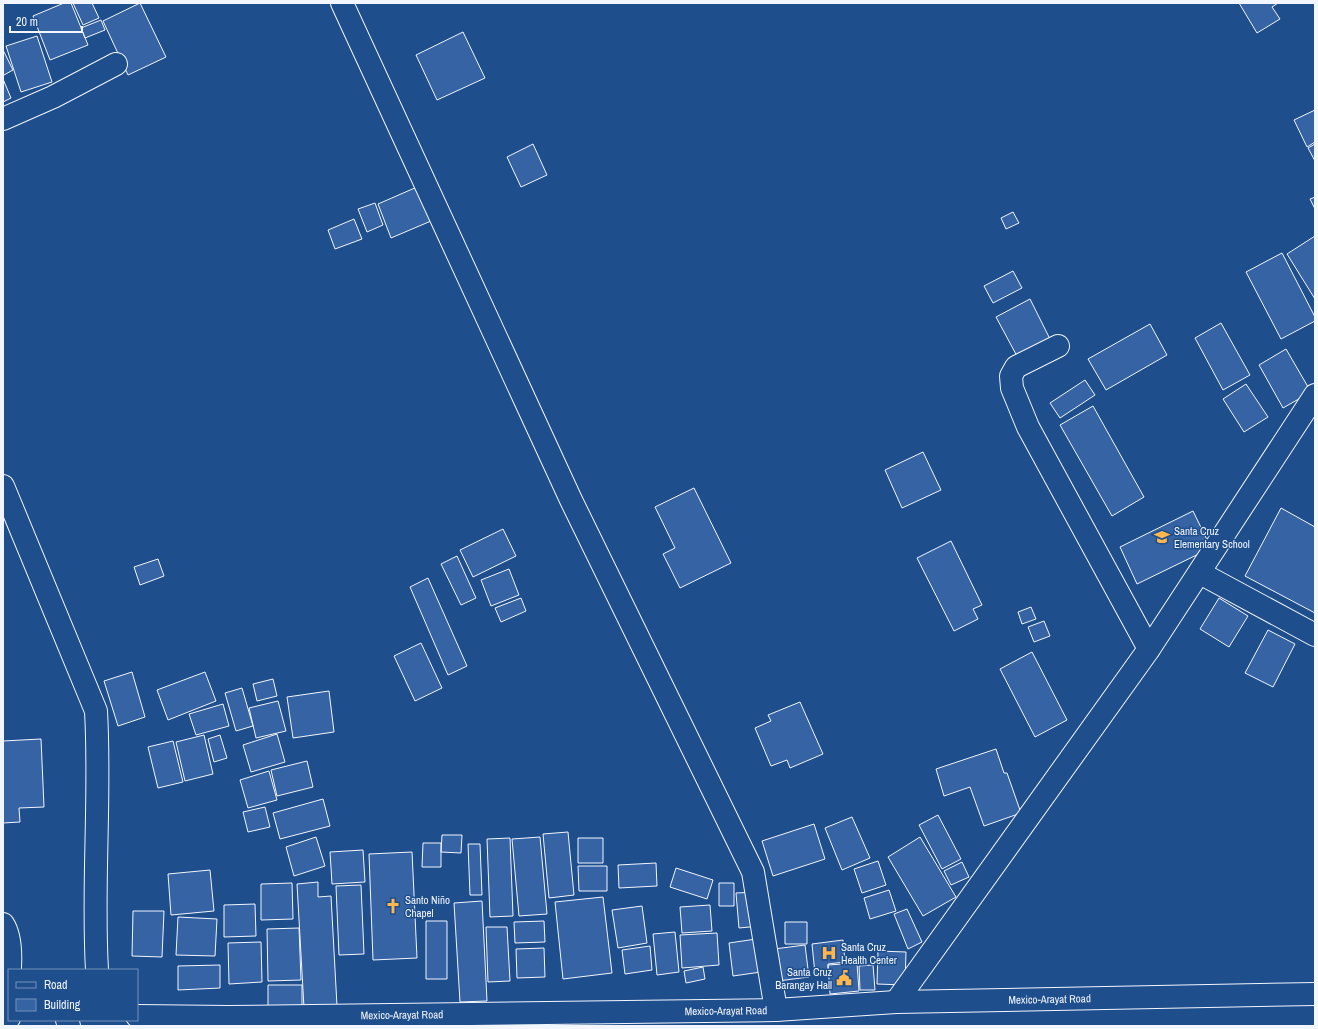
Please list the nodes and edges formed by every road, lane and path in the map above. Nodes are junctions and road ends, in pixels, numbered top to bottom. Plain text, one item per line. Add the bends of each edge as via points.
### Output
1 (342, 3) edge
2 (116, 64) dead end
3 (3, 119) edge
4 (1058, 346) dead end
5 (1315, 395) edge
6 (3, 486) edge
7 (1200, 573) junction
8 (1315, 634) edge
9 (1149, 649) junction
10 (3, 924) edge
11 (9, 969) edge
12 (97, 969) edge
13 (8, 985) edge
14 (1315, 994) edge
15 (896, 1002) junction
16 (776, 1010) junction
17 (138, 1016) edge
18 (6, 1018) edge
19 (229, 1022) edge

1 - 16 street via 571,500 753,872
2 - 3 street via 53,97
4 - 9 street via 1016,367 1011,376 1012,388 1028,427
5 - 7 street
6 - 12 street via 96,711 98,747 94,924
7 - 8 street
7 - 9 street
9 - 15 street
10 - 11 street via 8,930
13 - 18 street
14 - 15 street, Mexico-Arayat Road
15 - 16 street, Mexico-Arayat Road
16 - 19 street, Mexico-Arayat Road
17 - 19 street, Mexico-Arayat Road

